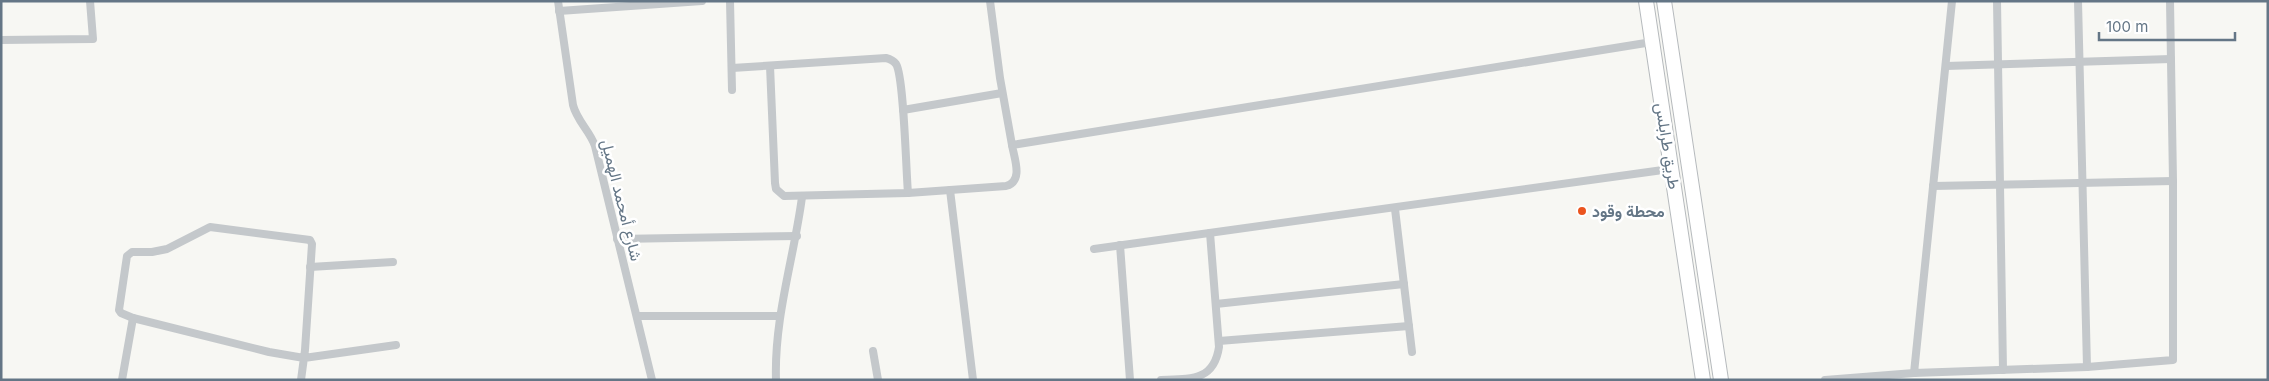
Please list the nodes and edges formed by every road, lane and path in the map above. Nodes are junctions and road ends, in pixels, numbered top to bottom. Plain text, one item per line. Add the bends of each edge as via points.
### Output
1 (90, 1) edge
2 (558, 1) edge
3 (702, 1) edge
4 (730, 1) edge
5 (990, 1) edge
6 (1646, 1) edge
7 (1664, 1) edge
8 (1952, 1) edge
9 (1997, 1) edge
10 (2078, 1) edge
11 (2170, 1) edge
12 (559, 11) junction
13 (1, 40) edge
14 (1652, 42) junction
15 (2171, 59) junction
16 (2080, 62) junction
17 (1998, 64) junction
18 (770, 66) junction
19 (1946, 66) junction
20 (732, 68) junction
21 (732, 90) dead end
22 (1002, 93) junction
23 (903, 110) junction
24 (1012, 145) junction
25 (1670, 169) junction
26 (2173, 181) junction
27 (2083, 183) junction
28 (2000, 185) junction
29 (1933, 186) junction
30 (950, 190) junction
31 (908, 193) junction
32 (802, 196) junction
33 (1395, 209) junction
34 (1210, 233) junction
35 (797, 236) junction
36 (617, 239) junction
37 (1120, 245) junction
38 (1094, 248) dead end
39 (393, 262) dead end
40 (310, 267) junction
41 (1404, 284) junction
42 (1216, 304) junction
43 (637, 316) junction
44 (779, 316) junction
45 (133, 318) junction
46 (1409, 326) junction
47 (1219, 341) junction
48 (396, 346) dead end
49 (873, 351) dead end
50 (1412, 352) dead end
51 (304, 358) junction
52 (2087, 367) junction
53 (2003, 370) junction
54 (1914, 373) junction
55 (122, 380) edge
56 (301, 380) edge
57 (652, 380) edge
58 (776, 380) edge
59 (878, 380) edge
60 (973, 380) edge
61 (1130, 380) edge
62 (1161, 380) edge
63 (1703, 380) edge
64 (1721, 380) edge
65 (1825, 380) edge

1 - 13 street via 93,39
2 - 12 street, شارع أمحمد الهميل
3 - 12 street
4 - 20 street
5 - 22 street
6 - 14 highway, طريق طرابلس
7 - 64 highway
8 - 19 street
9 - 17 street
10 - 16 street
11 - 15 street
12 - 36 street, شارع أمحمد الهميل via 573,105 595,146
14 - 24 street
14 - 25 highway, طريق طرابلس
15 - 16 street
15 - 26 street
16 - 17 street
16 - 27 street
17 - 19 street
17 - 28 street
18 - 20 street
18 - 23 street via 889,59 897,66
18 - 32 street via 776,189 784,196
19 - 29 street
20 - 21 street
22 - 23 street
22 - 24 street
23 - 31 street
24 - 30 street via 1017,172 1010,185
25 - 33 street
25 - 63 highway, طريق طرابلس
26 - 27 street
26 - 52 street via 2173,360
27 - 28 street
27 - 52 street
28 - 29 street
28 - 53 street
29 - 54 street
30 - 31 street
30 - 60 street
31 - 32 street
32 - 35 street
33 - 34 street
33 - 41 street
34 - 37 street
34 - 42 street
35 - 36 street
35 - 44 street
36 - 43 street, شارع أمحمد الهميل
37 - 38 street
37 - 61 street
39 - 40 street
40 - 45 street via 310,240 208,228 167,249 132,252 128,256 119,310
40 - 51 street
41 - 42 street
41 - 46 street
42 - 47 street
43 - 44 street
43 - 57 street, شارع أمحمد الهميل
44 - 58 street
45 - 51 street
45 - 55 street
46 - 47 street
46 - 50 street
47 - 62 street via 1217,359 1204,376
48 - 51 street
49 - 59 street
51 - 56 street
52 - 53 street
53 - 54 street
54 - 65 street

